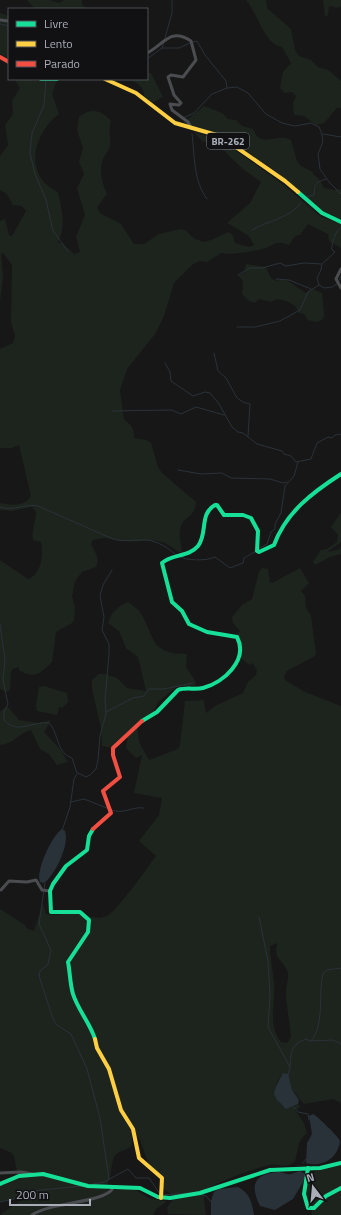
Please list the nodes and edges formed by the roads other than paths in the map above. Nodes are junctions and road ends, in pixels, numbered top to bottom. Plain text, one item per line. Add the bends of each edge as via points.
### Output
1 (148, 52) edge
2 (107, 80) edge
3 (191, 128) junction
4 (341, 222) edge
5 (341, 269) edge
6 (341, 288) edge
7 (341, 474) edge
8 (1, 890) edge
9 (50, 891) junction
10 (341, 1163) edge
11 (308, 1168) junction
12 (0, 1173) edge
13 (32, 1174) junction
14 (0, 1184) edge
15 (113, 1188) junction
16 (341, 1188) edge
17 (161, 1198) junction
18 (32, 1215) edge

1 - 3 street via 163,40 174,36 178,35 191,41 196,60 183,77 171,75 168,78 180,103 171,103 171,108 188,122
2 - 3 main road, BR-262 via 136,93 175,123
3 - 4 main road, BR-262 via 227,140 285,181 322,213
5 - 6 street via 336,279
7 - 9 main road via 301,503 280,529 275,544 270,549 257,551 258,530 251,518 243,515 224,515 215,505 207,511 197,547 187,554 169,558 162,564 172,602 182,611 188,623 206,632 237,638 240,649 237,660 229,674 212,684 194,689 181,689 167,698 159,710 141,721 114,746 112,753 120,770 120,777 104,791 111,813 95,826 88,848 66,866
8 - 9 street via 9,881 36,880 42,890
9 - 17 main road via 52,912 80,912 89,920 88,932 68,962 72,990 109,1069 121,1110 133,1129 139,1158 162,1178
10 - 11 main road
11 - 16 main road via 304,1194 308,1208 314,1208 326,1196
11 - 17 main road via 270,1170 200,1193
12 - 13 street
13 - 14 main road via 12,1178
13 - 15 main road via 49,1174 78,1184
15 - 17 main road via 140,1188
15 - 18 street via 105,1195 54,1205

